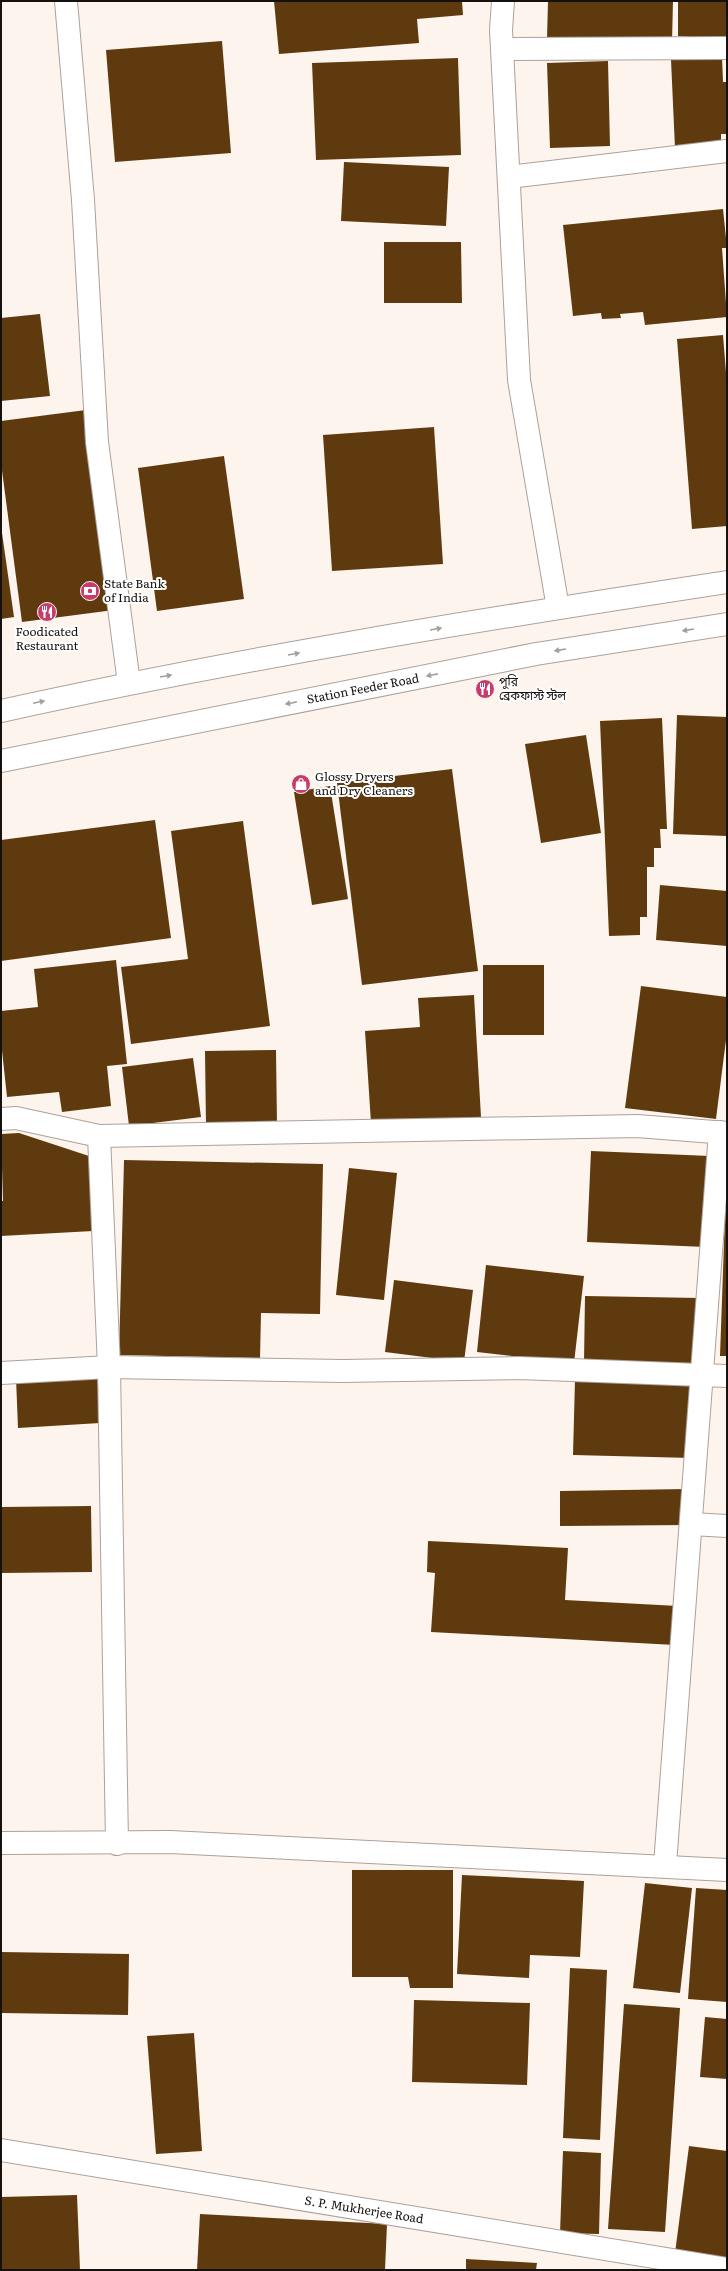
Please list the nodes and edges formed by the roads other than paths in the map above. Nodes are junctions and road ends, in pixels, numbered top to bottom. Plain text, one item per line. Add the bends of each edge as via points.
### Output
1 (66, 1) edge
2 (503, 1) edge
3 (727, 48) edge
4 (503, 49) junction
5 (727, 151) edge
6 (509, 178) junction
7 (727, 582) edge
8 (558, 608) junction
9 (727, 624) edge
10 (129, 683) junction
11 (1, 711) edge
12 (1, 761) edge
13 (1, 1119) edge
14 (724, 1132) edge
15 (99, 1136) junction
16 (108, 1367) junction
17 (1, 1373) edge
18 (702, 1374) junction
19 (727, 1376) edge
20 (691, 1524) junction
21 (727, 1526) edge
22 (1, 1843) edge
23 (117, 1844) junction
24 (665, 1865) junction
25 (727, 1870) edge
26 (1, 2150) edge
27 (727, 2269) edge

1 - 10 street via 82,200 97,442
2 - 4 street
3 - 4 street
4 - 6 street
5 - 6 street
6 - 8 street via 519,380
7 - 8 street
10 -> 8 street
9 -> 12 street, Station Feeder Road via 536,654
11 -> 10 street
13 - 15 street via 16,1118
14 - 15 street via 637,1126
14 - 18 street
15 - 16 street
16 - 17 street
16 - 18 street via 342,1371 519,1368
16 - 23 street
18 - 19 street
18 - 20 street
20 - 21 street
20 - 24 street
22 - 23 street
23 - 24 street via 170,1842
24 - 25 street
26 - 27 street, S. P. Mukherjee Road

